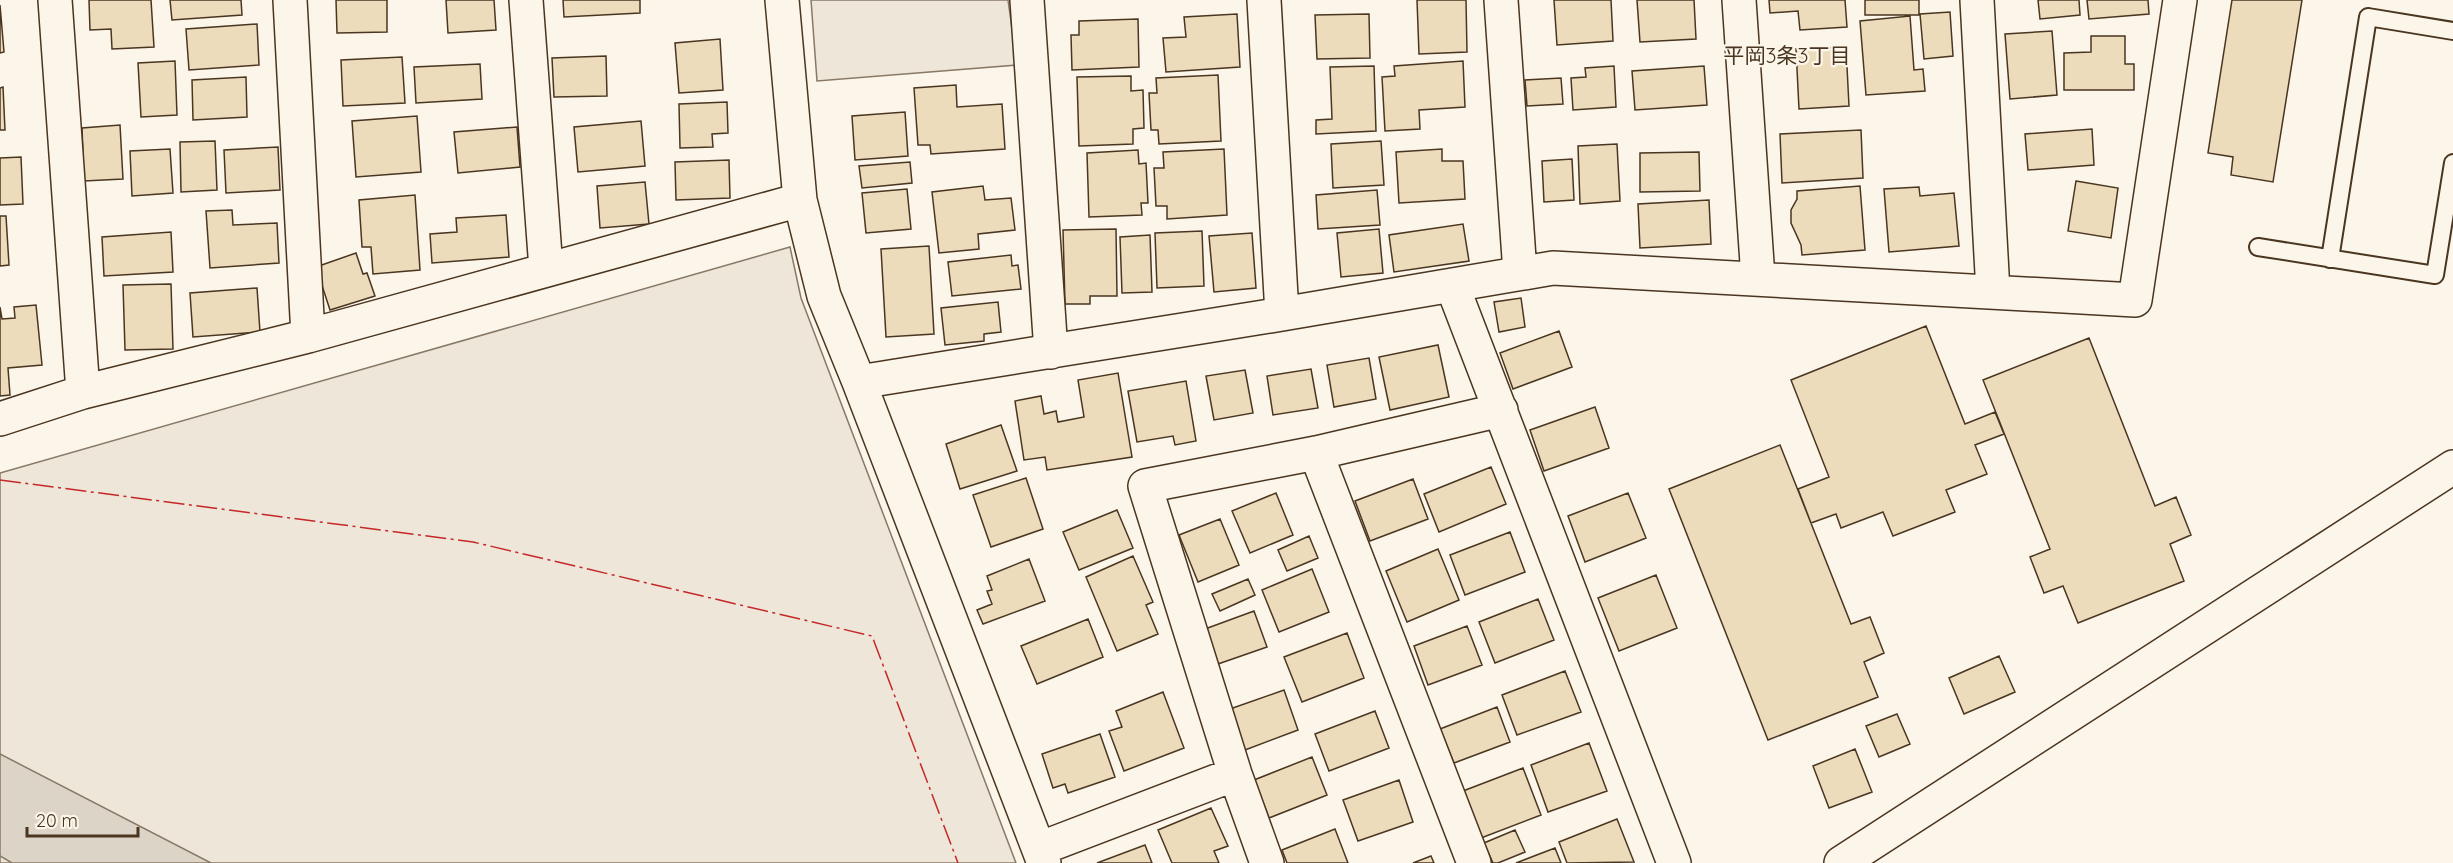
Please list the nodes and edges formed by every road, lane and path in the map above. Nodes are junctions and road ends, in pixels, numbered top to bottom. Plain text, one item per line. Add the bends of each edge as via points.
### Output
1 (55, 0) edge
2 (290, 0) edge
3 (526, 0) edge
4 (782, 0) edge
5 (1027, 0) edge
6 (1264, 0) edge
7 (1501, 0) edge
8 (1739, 0) edge
9 (1977, 0) edge
10 (2180, 0) edge
11 (2453, 31) edge
12 (2453, 163) edge
13 (2450, 197) edge
14 (800, 200) junction
15 (2258, 247) dead end
16 (2330, 259) junction
17 (546, 269) junction
18 (1520, 273) junction
19 (1758, 278) junction
20 (1452, 285) junction
21 (1993, 292) junction
22 (1282, 314) junction
23 (308, 336) junction
24 (1051, 352) junction
25 (860, 382) junction
26 (83, 392) junction
27 (1501, 410) junction
28 (0, 419) edge
29 (1316, 453) junction
30 (2453, 467) edge
31 (1235, 774) junction
32 (1041, 856) edge
33 (1267, 863) edge
34 (1474, 863) edge
35 (1674, 863) edge
36 (1841, 863) edge

1 - 26 street
2 - 23 street
3 - 17 street
4 - 14 street
5 - 24 street
6 - 22 street
7 - 18 street
8 - 19 street
9 - 21 street
10 - 21 street via 2136,300
11 - 16 lane via 2368,17
12 - 13 lane
13 - 16 lane via 2435,275
14 - 17 street
14 - 25 street via 824,296
15 - 16 lane
17 - 23 street
18 - 19 street via 1553,268
18 - 20 street
19 - 21 street
20 - 22 street
20 - 27 street
22 - 24 street
23 - 26 street
24 - 25 street
25 - 32 street
26 - 28 street
27 - 29 street
27 - 35 street
29 - 31 street via 1145,486
29 - 34 street
30 - 36 street
31 - 32 street
31 - 33 street

